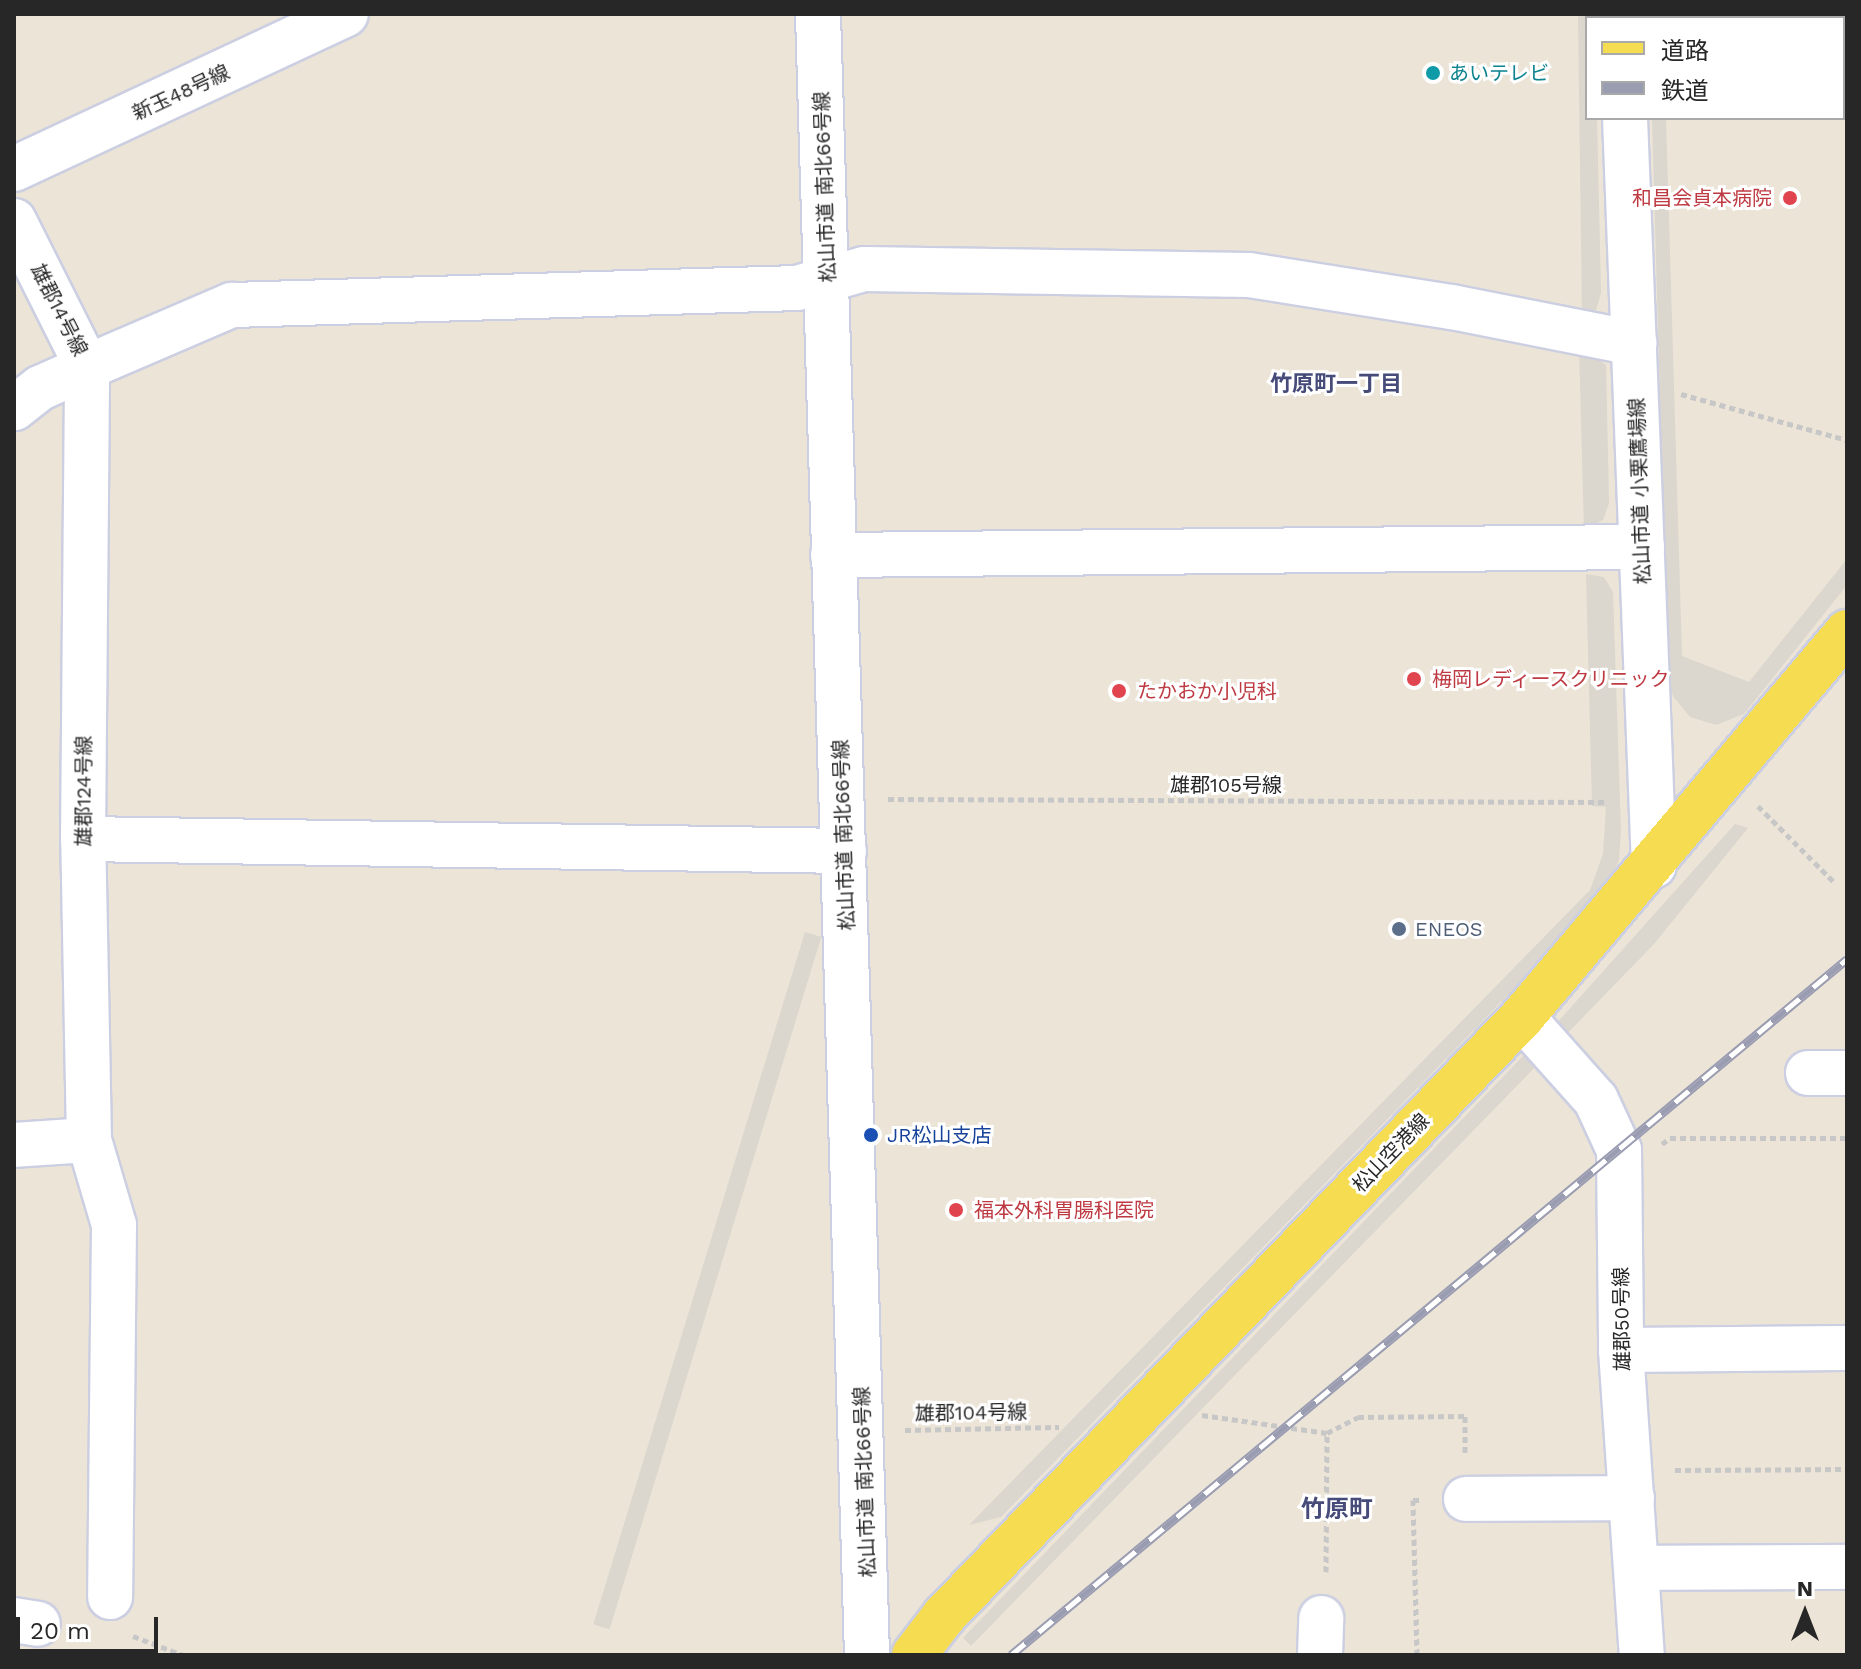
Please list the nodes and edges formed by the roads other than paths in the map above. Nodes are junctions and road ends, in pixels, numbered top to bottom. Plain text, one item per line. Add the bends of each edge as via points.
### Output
1 (346, 14) edge
2 (818, 14) edge
3 (1625, 120) edge
4 (14, 169) edge
5 (14, 221) edge
6 (828, 279) junction
7 (1634, 343) junction
8 (87, 367) junction
9 (14, 408) edge
10 (1642, 547) junction
11 (833, 555) junction
12 (1847, 632) edge
13 (83, 839) junction
14 (844, 851) junction
15 (1654, 865) junction
16 (1522, 1017) junction
17 (89, 1140) junction
18 (14, 1145) edge
19 (1847, 1348) edge
20 (1621, 1350) junction
21 (1631, 1484) junction
22 (1466, 1499) road end
23 (1847, 1567) edge
24 (1638, 1568) junction
25 (110, 1597) dead end
26 (875, 1646) edge
27 (914, 1655) edge
28 (1642, 1655) edge

1 - 4 street, 新玉48号線
2 - 6 street, 松山市道 南北66号線
3 - 7 street, 松山市道 小栗鷹場線
5 - 8 street, 雄郡14号線
6 - 7 street via 864,269 1249,275
6 - 8 street via 797,288 232,305
6 - 11 street, 松山市道 南北66号線
7 - 10 street, 松山市道 小栗鷹場線
8 - 9 street, 雄郡14号線 via 40,388
8 - 13 street, 雄郡124号線
10 - 11 street
10 - 15 street, 松山市道 小栗鷹場線
11 - 14 street, 松山市道 南北66号線
12 - 15 main road, 松山空港線
13 - 14 street
13 - 17 street, 雄郡124号線
14 - 26 street, 松山市道 南北66号線
15 - 16 main road, 松山空港線
16 - 20 street, 雄郡50号線 via 1609,1120 1620,1176
16 - 27 main road, 松山空港線 via 944,1616
17 - 18 street
17 - 25 street, 雄郡124号線 via 114,1225
19 - 20 street
20 - 21 street, 雄郡50号線
21 - 22 street
21 - 24 street, 雄郡50号線
23 - 24 street
24 - 28 street, 雄郡50号線

